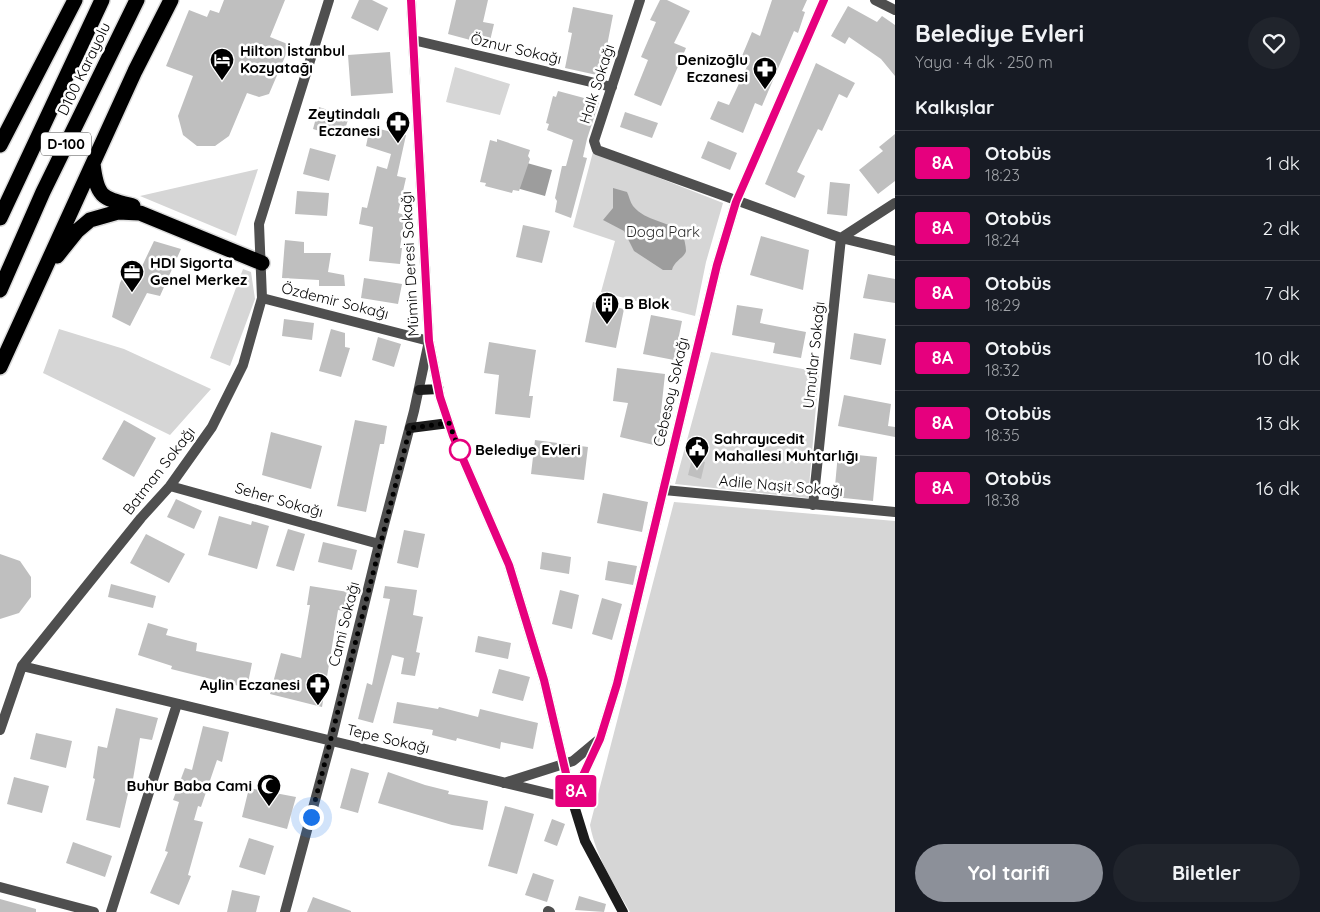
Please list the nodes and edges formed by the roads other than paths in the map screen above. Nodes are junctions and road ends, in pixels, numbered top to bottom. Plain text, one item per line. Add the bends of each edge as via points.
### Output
1 (75, 0) edge
2 (102, 0) edge
3 (137, 0) edge
4 (171, 0) edge
5 (329, 0) edge
6 (411, 0) edge
7 (640, 0) edge
8 (824, 0) edge
9 (874, 0) edge
10 (895, 10) edge
11 (413, 40) junction
12 (612, 88) junction
13 (0, 145) edge
14 (93, 164) junction
15 (736, 202) junction
16 (895, 203) edge
17 (152, 214) junction
18 (0, 218) edge
19 (841, 238) junction
20 (895, 251) edge
21 (261, 258) junction
22 (42, 275) junction
23 (0, 290) edge
24 (262, 298) junction
25 (429, 341) junction
26 (0, 366) edge
27 (439, 389) junction
28 (419, 390) junction
29 (449, 423) junction
30 (410, 428) junction
31 (170, 486) junction
32 (664, 490) junction
33 (813, 505) junction
34 (895, 512) edge
35 (379, 544) junction
36 (22, 666) junction
37 (178, 704) junction
38 (0, 730) edge
39 (600, 739) junction
40 (331, 741) junction
41 (568, 762) junction
42 (586, 771) junction
43 (504, 782) junction
44 (572, 799) junction
45 (0, 887) edge
46 (94, 912) edge
47 (110, 912) edge
48 (285, 912) edge
49 (623, 912) edge

1 - 13 highway
2 - 18 highway, D100 Karayolu / D-100
3 - 23 highway, D100 Karayolu / D-100 via 43,192
4 - 14 highway
5 - 21 street, Batman Sokağı via 259,224
6 - 11 street, Mümin Deresi Sokağı
7 - 12 street, Halk Sokağı
8 - 15 street, Cebesoy Sokağı
9 - 10 street
11 - 12 street, Öznur Sokağı
11 - 25 street, Mümin Deresi Sokağı
12 - 15 street, Halk Sokağı via 594,141 597,150
14 - 17 highway via 99,193
14 - 22 highway
15 - 19 street
15 - 32 street, Cebesoy Sokağı via 717,265
16 - 19 street
17 - 21 highway
17 - 22 highway via 118,212 90,220 77,231
19 - 20 street
19 - 33 street, Umutlar Sokağı
21 - 24 street, Batman Sokağı
22 - 26 highway
24 - 25 street, Özdemir Sokağı
24 - 31 street, Batman Sokağı via 243,366 212,427
25 - 27 street, Mümin Deresi Sokağı
25 - 28 street, Cami Sokağı
27 - 28 street
27 - 29 street, Mümin Deresi Sokağı
28 - 30 street, Cami Sokağı
29 - 30 street
29 - 41 street, Mümin Deresi Sokağı via 509,565
30 - 35 street, Cami Sokağı
31 - 35 street, Seher Sokağı
31 - 36 street, Batman Sokağı
32 - 33 street, Adile Naşit Sokağı
32 - 39 street, Cebesoy Sokağı via 617,684
33 - 34 street, Adile Naşit Sokağı
35 - 40 street, Cami Sokağı
36 - 37 street, Tepe Sokağı
36 - 38 street, Batman Sokağı
37 - 40 street, Tepe Sokağı
37 - 47 street
39 - 41 street
39 - 42 street, Cebesoy Sokağı
40 - 43 street, Tepe Sokağı
40 - 48 street, Cami Sokağı
41 - 42 street via 581,763
41 - 43 street
41 - 44 street, Mümin Deresi Sokağı
42 - 44 street, Cebesoy Sokağı
43 - 44 street, Tepe Sokağı
44 - 49 street, Mümin Deresi Sokağı via 585,841
45 - 46 street

